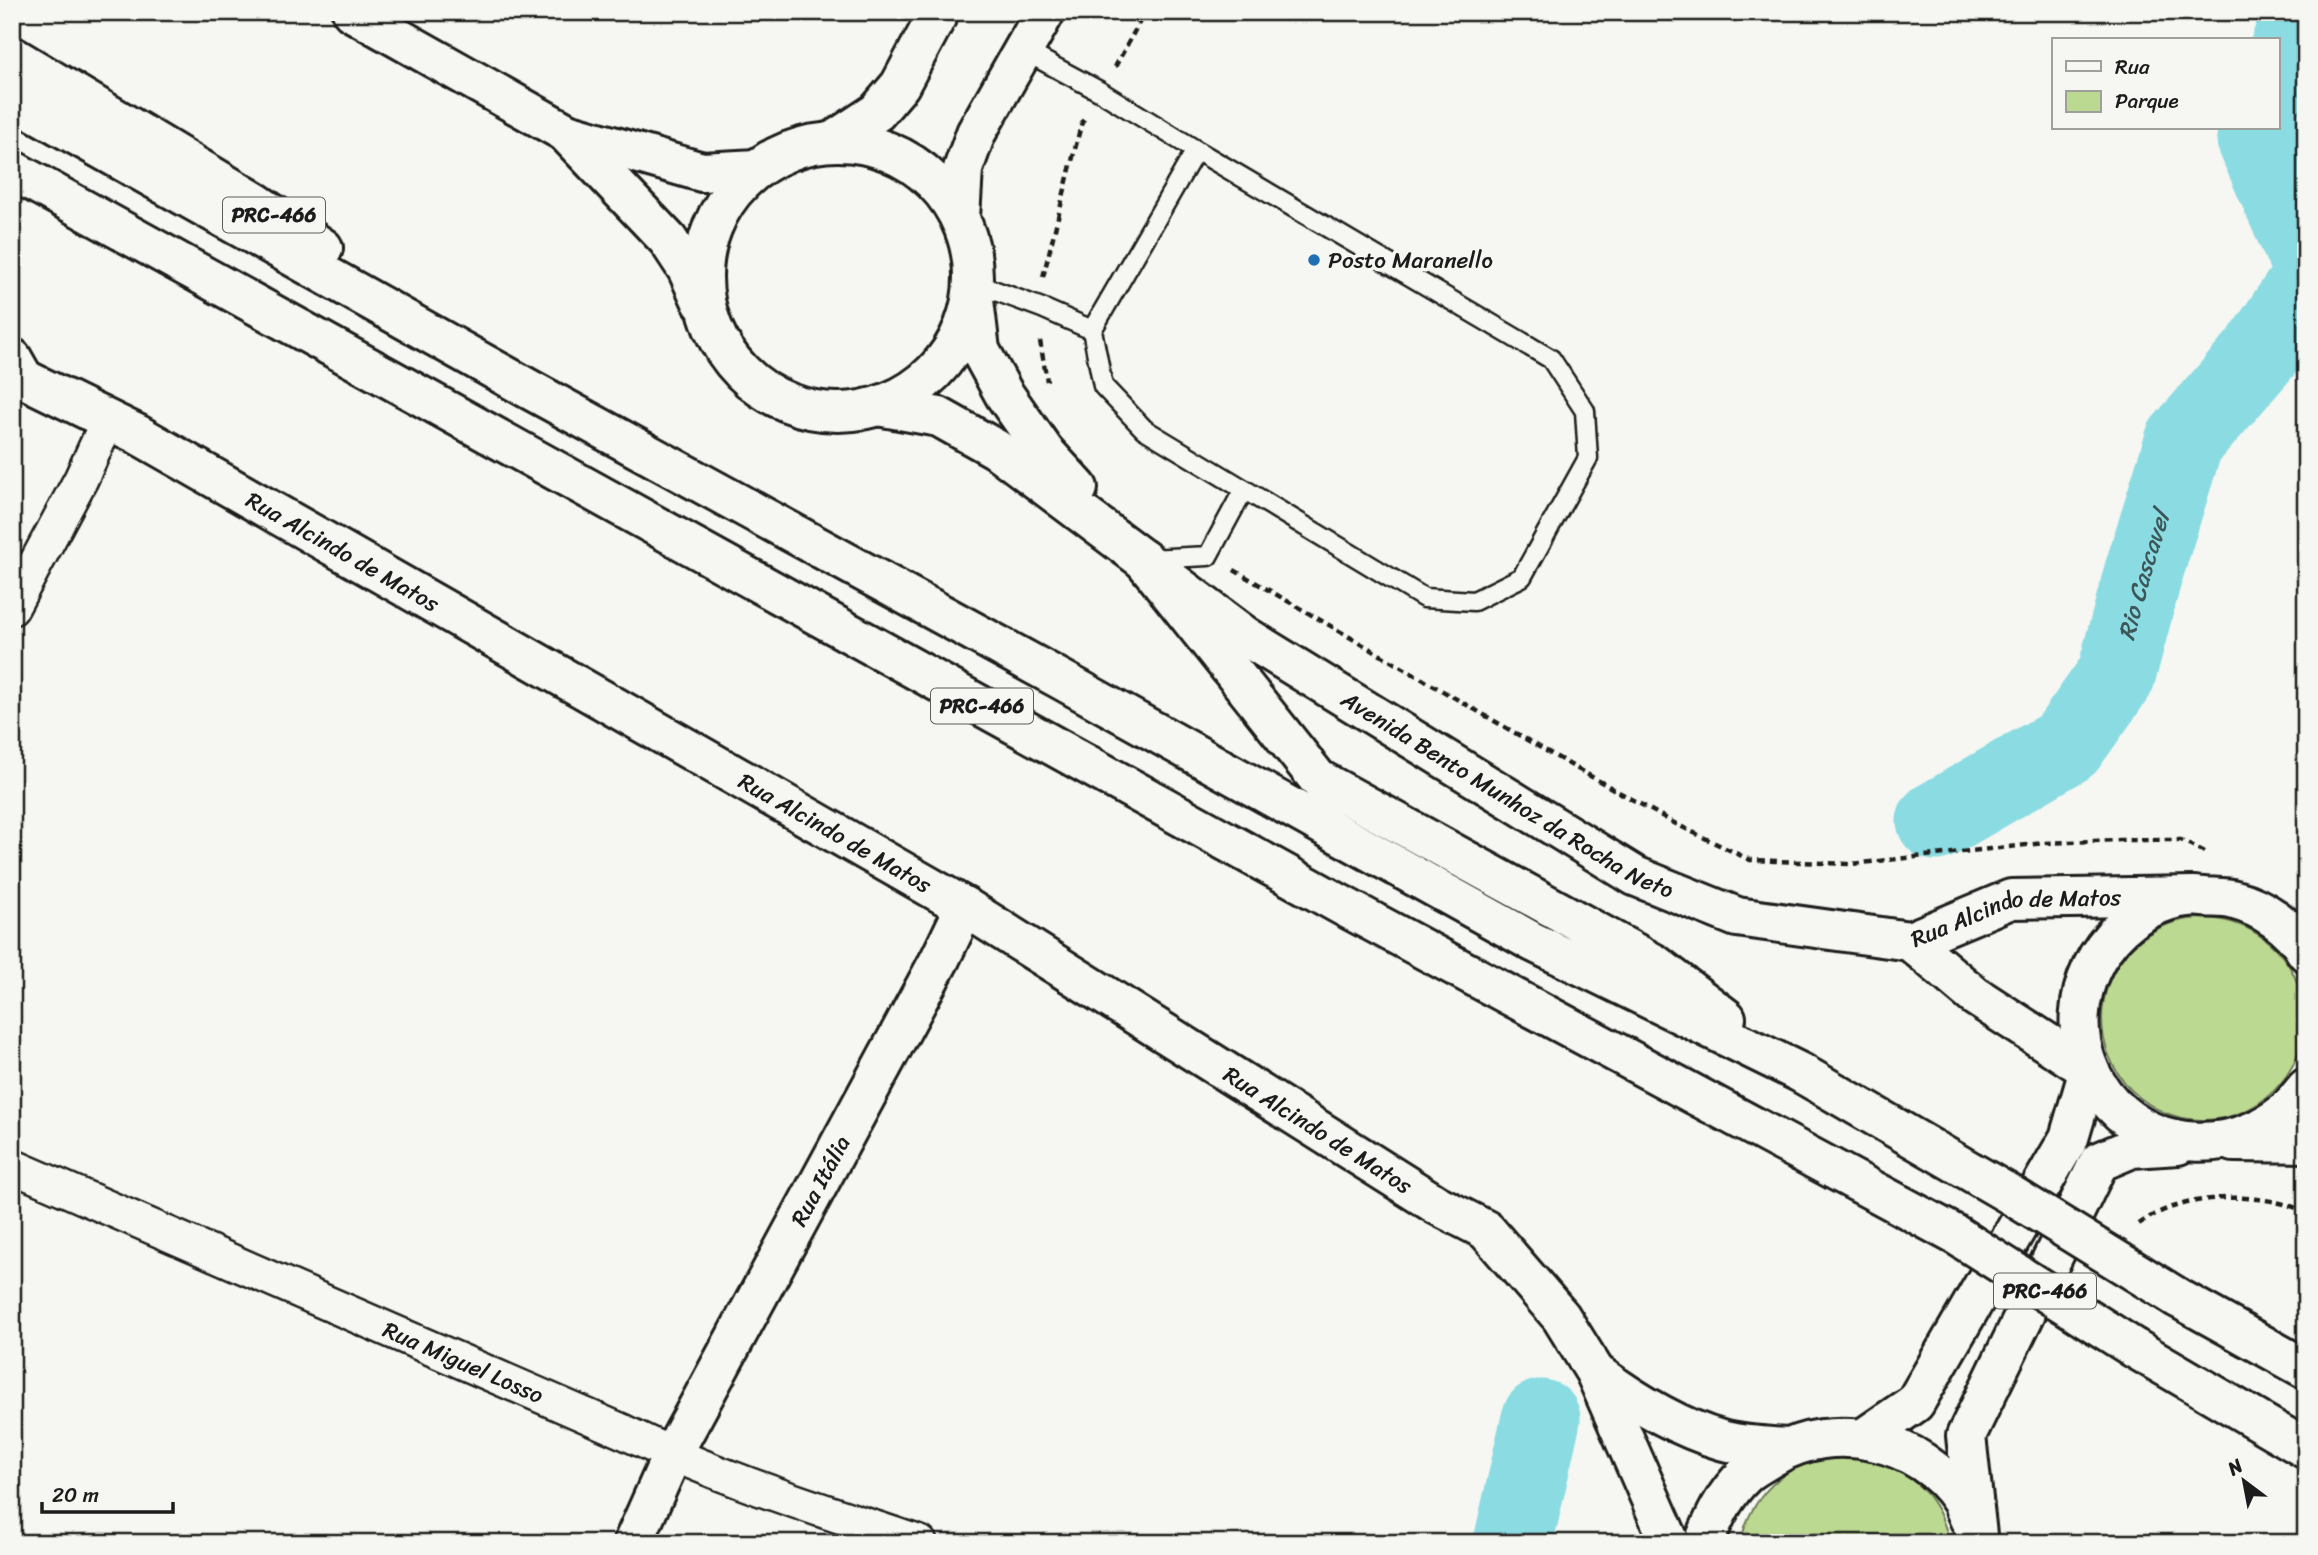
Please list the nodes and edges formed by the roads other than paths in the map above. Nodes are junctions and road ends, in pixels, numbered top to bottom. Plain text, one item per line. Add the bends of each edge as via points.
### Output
1 (352, 12) edge
2 (939, 12) edge
3 (1045, 12) edge
4 (1023, 50) junction
5 (12, 56) edge
6 (12, 99) edge
7 (566, 133) junction
8 (833, 141) junction
9 (1196, 150) junction
10 (757, 169) junction
11 (12, 170) edge
12 (960, 217) junction
13 (973, 288) junction
14 (708, 315) junction
15 (1092, 330) junction
16 (16, 370) edge
17 (527, 388) junction
18 (878, 406) junction
19 (108, 420) junction
20 (1243, 491) junction
21 (1143, 559) junction
22 (12, 608) edge
23 (2194, 896) junction
24 (965, 907) junction
25 (1910, 941) junction
26 (2306, 952) edge
27 (2089, 1070) junction
28 (1801, 1073) junction
29 (2306, 1088) edge
30 (2223, 1141) junction
31 (2306, 1143) edge
32 (12, 1166) edge
33 (2306, 1369) edge
34 (1595, 1372) junction
35 (1864, 1438) junction
36 (1786, 1448) junction
37 (2306, 1449) edge
38 (673, 1455) junction
39 (1978, 1539) edge
40 (634, 1543) edge
41 (920, 1543) edge
42 (1670, 1543) edge
43 (1704, 1543) edge

1 - 7 main road
2 - 8 main road via 900,85 877,111
3 - 4 main road
4 - 9 lane
4 - 12 main road via 976,133 963,169
5 - 17 main road, PRC-466 via 255,202
6 - 17 main road, PRC-466
7 - 10 main road via 702,172
7 - 14 main road via 668,240
8 - 10 main road via 793,149
8 - 12 main road via 873,146 908,161 939,186
9 - 15 lane
9 - 20 lane via 1551,359 1585,411 1588,458 1522,577 1474,601 1424,598
10 - 14 main road via 728,198 709,234 702,274
11 - 37 main road, PRC-466, bridge via 1345,907 1956,1234 2134,1348
12 - 13 main road, Avenida Bento Munhoz da Rocha Neto via 971,249
13 - 15 lane via 1042,307
13 - 18 main road via 962,332 942,364 913,390
13 - 21 main road, Avenida Bento Munhoz da Rocha Neto via 980,350 1004,394 1044,451
14 - 18 main road via 726,354 755,385 793,405 836,413
15 - 20 lane via 1103,386 1144,429
16 - 19 main road, Rua Alcindo de Matos
17 - 28 main road, PRC-466 via 1533,942
18 - 21 main road, Avenida Bento Munhoz da Rocha Neto via 939,417 996,449
19 - 22 street
19 - 24 main road, Rua Alcindo de Matos
20 - 21 lane via 1208,555
21 - 25 main road, Avenida Bento Munhoz da Rocha Neto via 1245,636 1635,876 1737,917
21 - 28 main road, PRC-466 via 1318,779 1655,964
23 - 25 main road, Rua Alcindo de Matos via 2011,900
23 - 26 main road via 2234,900 2271,915
23 - 27 main road via 2161,903 2131,919 2106,942 2089,971 2080,1004 2080,1038
24 - 34 main road, Rua Alcindo de Matos via 1425,1198 1486,1230 1560,1317
24 - 38 main road, Rua Itália
25 - 27 main road, Rua Alcindo de Matos via 1975,996
27 - 30 main road via 2112,1104 2144,1129 2183,1142
27 - 35 main road via 2069,1138 1916,1403
28 - 33 main road, PRC-466, bridge
29 - 30 main road via 2286,1111 2256,1131
30 - 31 main road
30 - 39 main road via 2132,1148 2099,1162 1966,1436
32 - 38 street, Rua Miguel Losso
34 - 36 main road, Rua Alcindo de Matos via 1632,1400 1686,1427 1723,1441
34 - 42 main road, Rua Alcindo de Matos
35 - 36 main road via 1824,1438
35 - 39 main road via 1901,1450 1934,1471 1960,1500
36 - 43 main road via 1746,1474 1716,1511
38 - 40 main road, Rua Itália
38 - 41 street, Rua Miguel Losso via 726,1478

